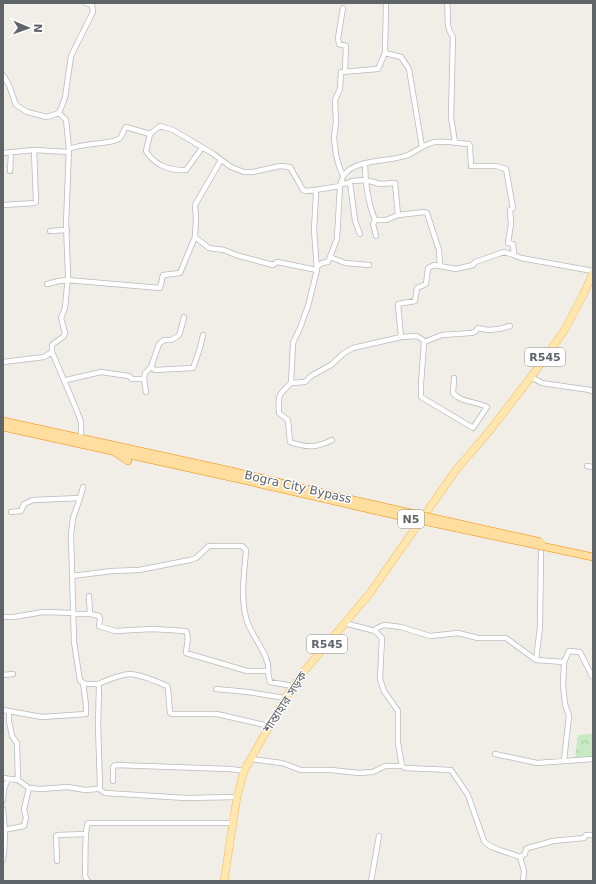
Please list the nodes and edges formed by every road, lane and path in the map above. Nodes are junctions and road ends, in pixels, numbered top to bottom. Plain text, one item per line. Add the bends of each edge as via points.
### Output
1 (86, 3) edge
2 (386, 3) edge
3 (447, 3) edge
4 (343, 8) dead end
5 (385, 53) junction
6 (345, 71) junction
7 (3, 75) edge
8 (59, 113) junction
9 (150, 134) junction
10 (455, 143) junction
11 (422, 147) junction
12 (202, 148) junction
13 (34, 150) junction
14 (69, 151) junction
15 (3, 153) edge
16 (11, 153) junction
17 (221, 160) junction
18 (365, 163) junction
19 (10, 171) dead end
20 (343, 175) junction
21 (366, 180) junction
22 (350, 182) junction
23 (341, 185) junction
24 (315, 190) junction
25 (3, 206) edge
26 (398, 215) junction
27 (375, 220) junction
28 (67, 230) junction
29 (50, 231) dead end
30 (360, 234) dead end
31 (376, 236) dead end
32 (195, 237) junction
33 (514, 255) junction
34 (330, 257) junction
35 (369, 265) dead end
36 (440, 266) junction
37 (317, 268) junction
38 (593, 272) edge
39 (67, 280) junction
40 (47, 284) dead end
41 (184, 317) dead end
42 (510, 326) dead end
43 (202, 335) dead end
44 (401, 337) junction
45 (424, 342) junction
46 (52, 352) junction
47 (3, 362) edge
48 (150, 367) junction
49 (531, 377) junction
50 (454, 378) dead end
51 (144, 379) junction
52 (66, 380) junction
53 (291, 383) junction
54 (146, 392) dead end
55 (593, 392) edge
56 (3, 421) edge
57 (3, 427) edge
58 (81, 434) dead end
59 (332, 440) dead end
60 (114, 451) junction
61 (128, 461) dead end
62 (587, 466) dead end
63 (593, 467) edge
64 (231, 474) junction
65 (82, 486) dead end
66 (80, 498) junction
67 (11, 512) dead end
68 (541, 552) dead end
69 (593, 553) edge
70 (593, 557) edge
71 (72, 576) junction
72 (89, 596) dead end
73 (74, 614) junction
74 (90, 614) junction
75 (3, 617) edge
76 (344, 623) junction
77 (375, 631) junction
78 (536, 660) junction
79 (564, 662) junction
80 (268, 672) junction
81 (13, 674) dead end
82 (3, 675) edge
83 (593, 676) edge
84 (83, 683) junction
85 (98, 684) junction
86 (293, 686) junction
87 (216, 688) dead end
88 (285, 698) junction
89 (3, 710) edge
90 (9, 711) junction
91 (270, 726) junction
92 (495, 754) dead end
93 (250, 759) junction
94 (593, 759) edge
95 (564, 760) junction
96 (402, 766) junction
97 (244, 771) junction
98 (5, 778) edge
99 (18, 780) junction
100 (113, 781) dead end
101 (29, 788) junction
102 (99, 789) junction
103 (237, 797) junction
104 (3, 800) edge
105 (3, 809) edge
106 (233, 823) junction
107 (4, 830) edge
108 (86, 834) junction
109 (593, 835) edge
110 (378, 836) dead end
111 (520, 857) junction
112 (3, 860) edge
113 (57, 861) dead end
114 (88, 881) edge
115 (224, 881) edge
116 (371, 881) edge
117 (523, 881) edge

1 - 8 street via 92,5 93,12 71,56 65,98
2 - 5 street
3 - 10 street via 448,27 453,37 451,118
4 - 6 street via 338,38 339,44 346,46
5 - 6 street via 378,69
5 - 11 street via 401,57 409,69
6 - 20 street via 341,72 339,92 335,100 334,138
7 - 8 street via 16,105 27,112 47,117
8 - 14 street via 66,120
9 - 12 street via 160,126 173,130
9 - 12 street via 146,151 148,155 157,164 172,169 186,170
9 - 14 street via 126,127 121,137 114,141 85,144
10 - 11 street via 435,142
10 - 33 street via 469,144 471,166 496,166 506,169 513,208 510,210 508,243 513,244
11 - 18 street via 404,156
12 - 17 street
13 - 14 street
13 - 16 street
13 - 25 street via 36,202
14 - 28 street
15 - 16 street
16 - 19 street
17 - 24 street via 244,172 280,166 290,167 303,190
17 - 32 street via 195,205
18 - 20 street
18 - 21 street
20 - 23 street
21 - 22 street
21 - 26 street via 380,184 395,183
21 - 27 street
22 - 23 street
22 - 30 street via 355,221
23 - 24 street
23 - 34 street via 337,239
24 - 37 street via 314,230
26 - 27 street via 386,220
26 - 36 street via 427,213 439,250
27 - 31 street via 373,224
28 - 29 street
28 - 39 street
32 - 37 street via 209,248 224,250 256,261
32 - 39 street via 180,273 163,275 160,288
33 - 36 street via 500,253 459,269
33 - 38 street
34 - 35 street via 345,263
34 - 37 street via 328,262
36 - 44 street via 428,268 426,284 417,288 415,301 398,304
37 - 53 street via 308,306 293,343
38 - 49 main road, R545 via 564,331
39 - 40 street
39 - 46 street via 65,308 61,318 66,333 52,345
41 - 48 street via 178,336 159,344
42 - 45 street via 488,330 478,328 471,334 442,335
43 - 48 street via 193,368 155,370
44 - 45 street via 417,336
44 - 53 street via 353,348 305,382
45 - 50 street via 421,397 473,428 487,407 455,396
46 - 47 street via 44,357
46 - 52 street
48 - 51 street
49 - 55 street via 542,383
49 - 76 main road, শান্তাহার সড়ক / R545 via 456,470 370,593
51 - 52 street via 101,372
51 - 54 street
52 - 58 street via 78,411
53 - 59 street via 280,392 278,402 279,413 288,420 290,442 302,447 311,447
56 - 64 highway, Bogra City Bypass / N5
57 - 60 highway, Bogra City Bypass / N5
60 - 61 highway
60 - 64 highway, Bogra City Bypass / N5
62 - 63 street
64 - 69 highway, Bogra City Bypass / N5, bridge
64 - 70 highway, Bogra City Bypass / N5, bridge via 386,514
65 - 66 street
66 - 67 street via 33,500 24,504 21,511
66 - 71 street via 73,518 71,535
68 - 78 street via 540,627
71 - 73 street
71 - 80 street via 139,570 196,558 209,546 242,546 246,550 242,591 246,614 254,638 268,660
72 - 74 street
73 - 74 street
73 - 75 street via 43,612
73 - 84 street via 74,642 80,681
74 - 80 street via 99,616 99,626 116,630 152,629 186,632 186,653 247,671
76 - 77 street
76 - 86 main road, শান্তাহার সড়ক / R545
77 - 78 street via 384,625 401,627 430,636 458,633 478,638 506,638
77 - 96 street via 382,638 382,686 398,711 398,743
78 - 79 street
79 - 83 street via 569,651 580,652
79 - 95 street via 563,685 569,716
80 - 86 street via 270,682
81 - 82 street
84 - 85 street
84 - 90 street via 86,714 42,718
85 - 91 street via 130,674 137,675 167,686 170,713 217,714
85 - 102 street
86 - 88 main road, শান্তাহার সড়ক / R545
87 - 88 street
88 - 91 main road, শান্তাহার সড়ক / R545
89 - 90 street
90 - 99 street via 12,736 17,743
91 - 93 main road, শান্তাহার সড়ক / R545
92 - 95 street via 537,763
93 - 96 street via 282,763 300,770 359,773 373,772 384,766
93 - 97 main road, শান্তাহার সড়ক / R545
94 - 95 street
96 - 111 street via 450,770 468,795 487,846
97 - 100 street via 115,765
97 - 103 main road, শান্তাহার সড়ক / R545
98 - 99 street
98 - 104 street
99 - 101 street
101 - 102 street
101 - 107 street via 24,809 24,826
102 - 103 street via 105,793 186,798
103 - 106 main road, শান্তাহার সড়ক / R545
105 - 107 street
106 - 108 street via 88,823
106 - 115 main road, শান্তাহার সড়ক / R545
107 - 112 street
108 - 113 street via 58,834
108 - 114 street via 85,876
109 - 111 street via 553,841 526,849 525,854
110 - 116 street
111 - 117 street via 524,872

